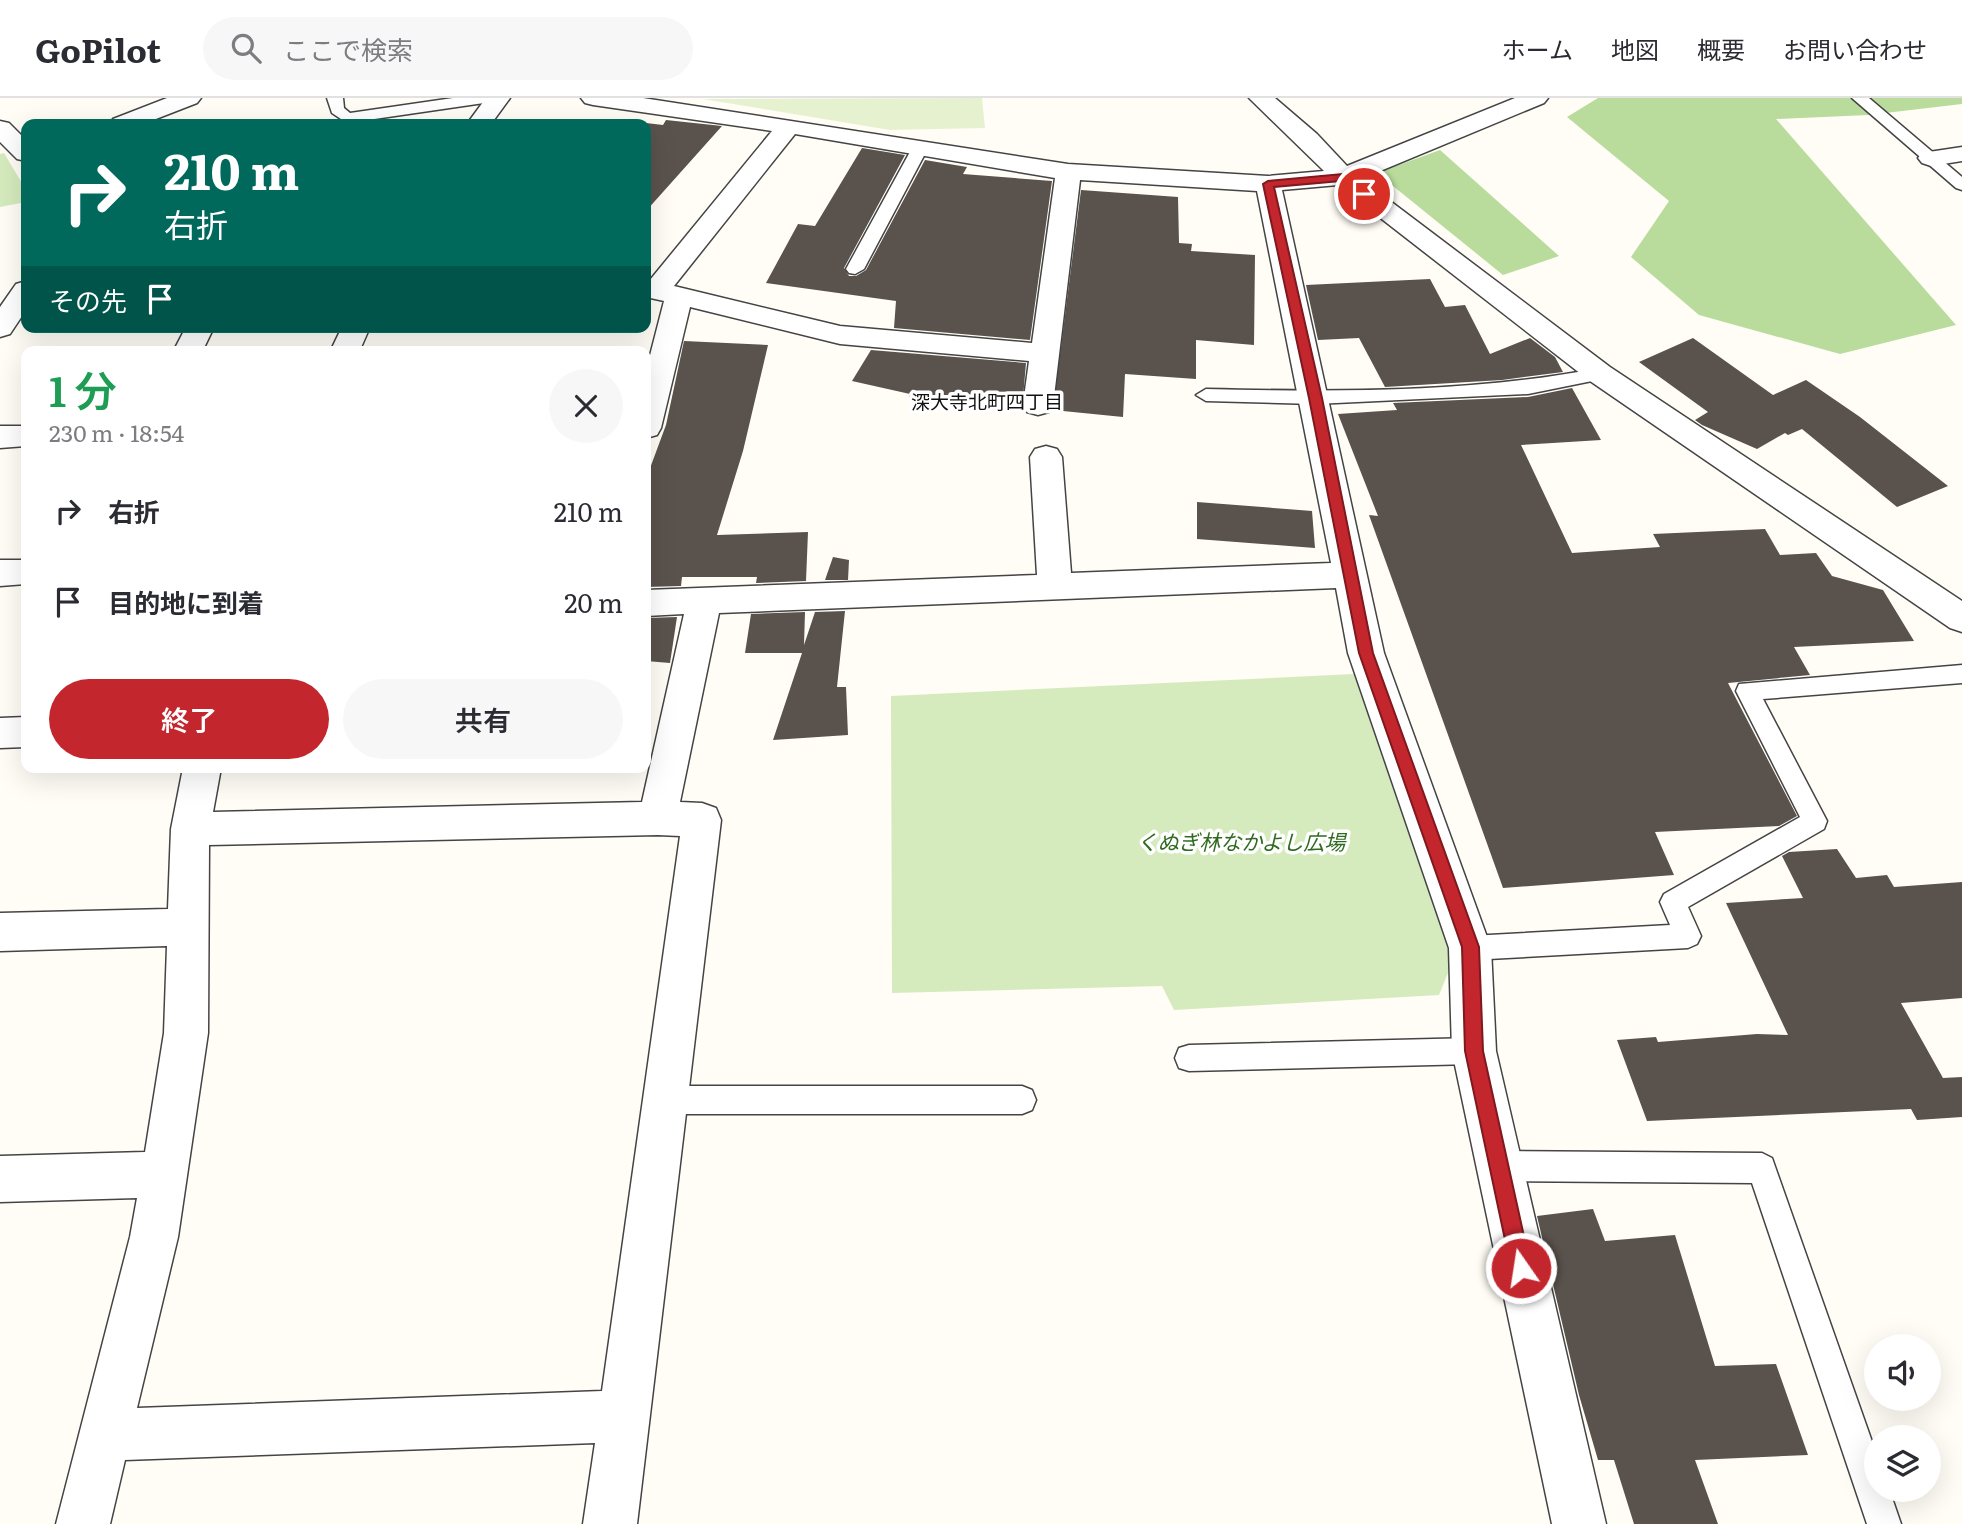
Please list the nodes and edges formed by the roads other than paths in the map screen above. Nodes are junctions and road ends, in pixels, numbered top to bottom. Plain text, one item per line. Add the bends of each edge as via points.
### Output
1 (189, 98) edge
2 (335, 98) edge
3 (484, 98) edge
4 (498, 98) edge
5 (593, 98) edge
6 (1261, 98) edge
7 (1536, 98) edge
8 (1860, 98) edge
9 (135, 119) edge
10 (483, 119) edge
11 (789, 126) junction
12 (0, 128) edge
13 (21, 149) edge
14 (919, 150) junction
15 (1962, 154) edge
16 (1931, 158) junction
17 (1068, 172) junction
18 (1343, 177) junction
19 (1268, 184) junction
20 (1962, 184) edge
21 (855, 269) dead end
22 (660, 292) edge
23 (21, 297) edge
24 (0, 328) edge
25 (1044, 353) junction
26 (1601, 374) junction
27 (651, 379) edge
28 (1206, 395) dead end
29 (1315, 398) junction
30 (1038, 405) dead end
31 (21, 436) edge
32 (0, 437) edge
33 (1045, 457) dead end
34 (21, 572) edge
35 (0, 573) edge
36 (1349, 575) junction
37 (1055, 587) junction
38 (704, 600) junction
39 (651, 603) edge
40 (1962, 619) edge
41 (1962, 674) edge
42 (21, 732) edge
43 (0, 733) edge
44 (201, 773) edge
45 (658, 818) junction
46 (190, 829) junction
47 (187, 927) junction
48 (0, 932) edge
49 (1470, 947) junction
50 (1474, 1051) junction
51 (1189, 1058) dead end
52 (668, 1100) junction
53 (1022, 1100) dead end
54 (1497, 1166) junction
55 (164, 1174) junction
56 (0, 1179) edge
57 (623, 1416) junction
58 (104, 1435) junction
59 (83, 1524) edge
60 (610, 1524) edge
61 (1579, 1524) edge
62 (1884, 1524) edge

1 - 9 street
2 - 3 lane via 337,110 347,118
4 - 10 street
5 - 11 street
6 - 18 street
7 - 18 street
8 - 16 lane
11 - 14 street
11 - 22 street
12 - 13 street
14 - 17 street
14 - 21 lane
15 - 16 street
16 - 20 lane
17 - 19 street
17 - 25 street
18 - 19 street
18 - 26 street
19 - 29 street
22 - 25 street via 840,335
22 - 27 street
23 - 24 street
25 - 30 street
26 - 29 lane via 1528,388
26 - 40 street
28 - 29 lane
29 - 36 street
31 - 32 street
33 - 37 street
34 - 35 street
36 - 37 street
36 - 49 street via 1366,653
37 - 38 street
38 - 39 street
38 - 45 street
41 - 49 lane via 1747,691 1815,821 1673,902 1688,936
42 - 43 street
44 - 46 street
45 - 46 street
45 - 52 street via 702,820
46 - 47 street
47 - 48 street
47 - 55 street via 186,1033
49 - 50 street
50 - 51 lane
50 - 54 street
52 - 53 lane
52 - 57 street
54 - 61 street
54 - 62 lane via 1762,1168
55 - 56 street
55 - 58 street via 154,1237
57 - 58 street
57 - 60 street
58 - 59 street

